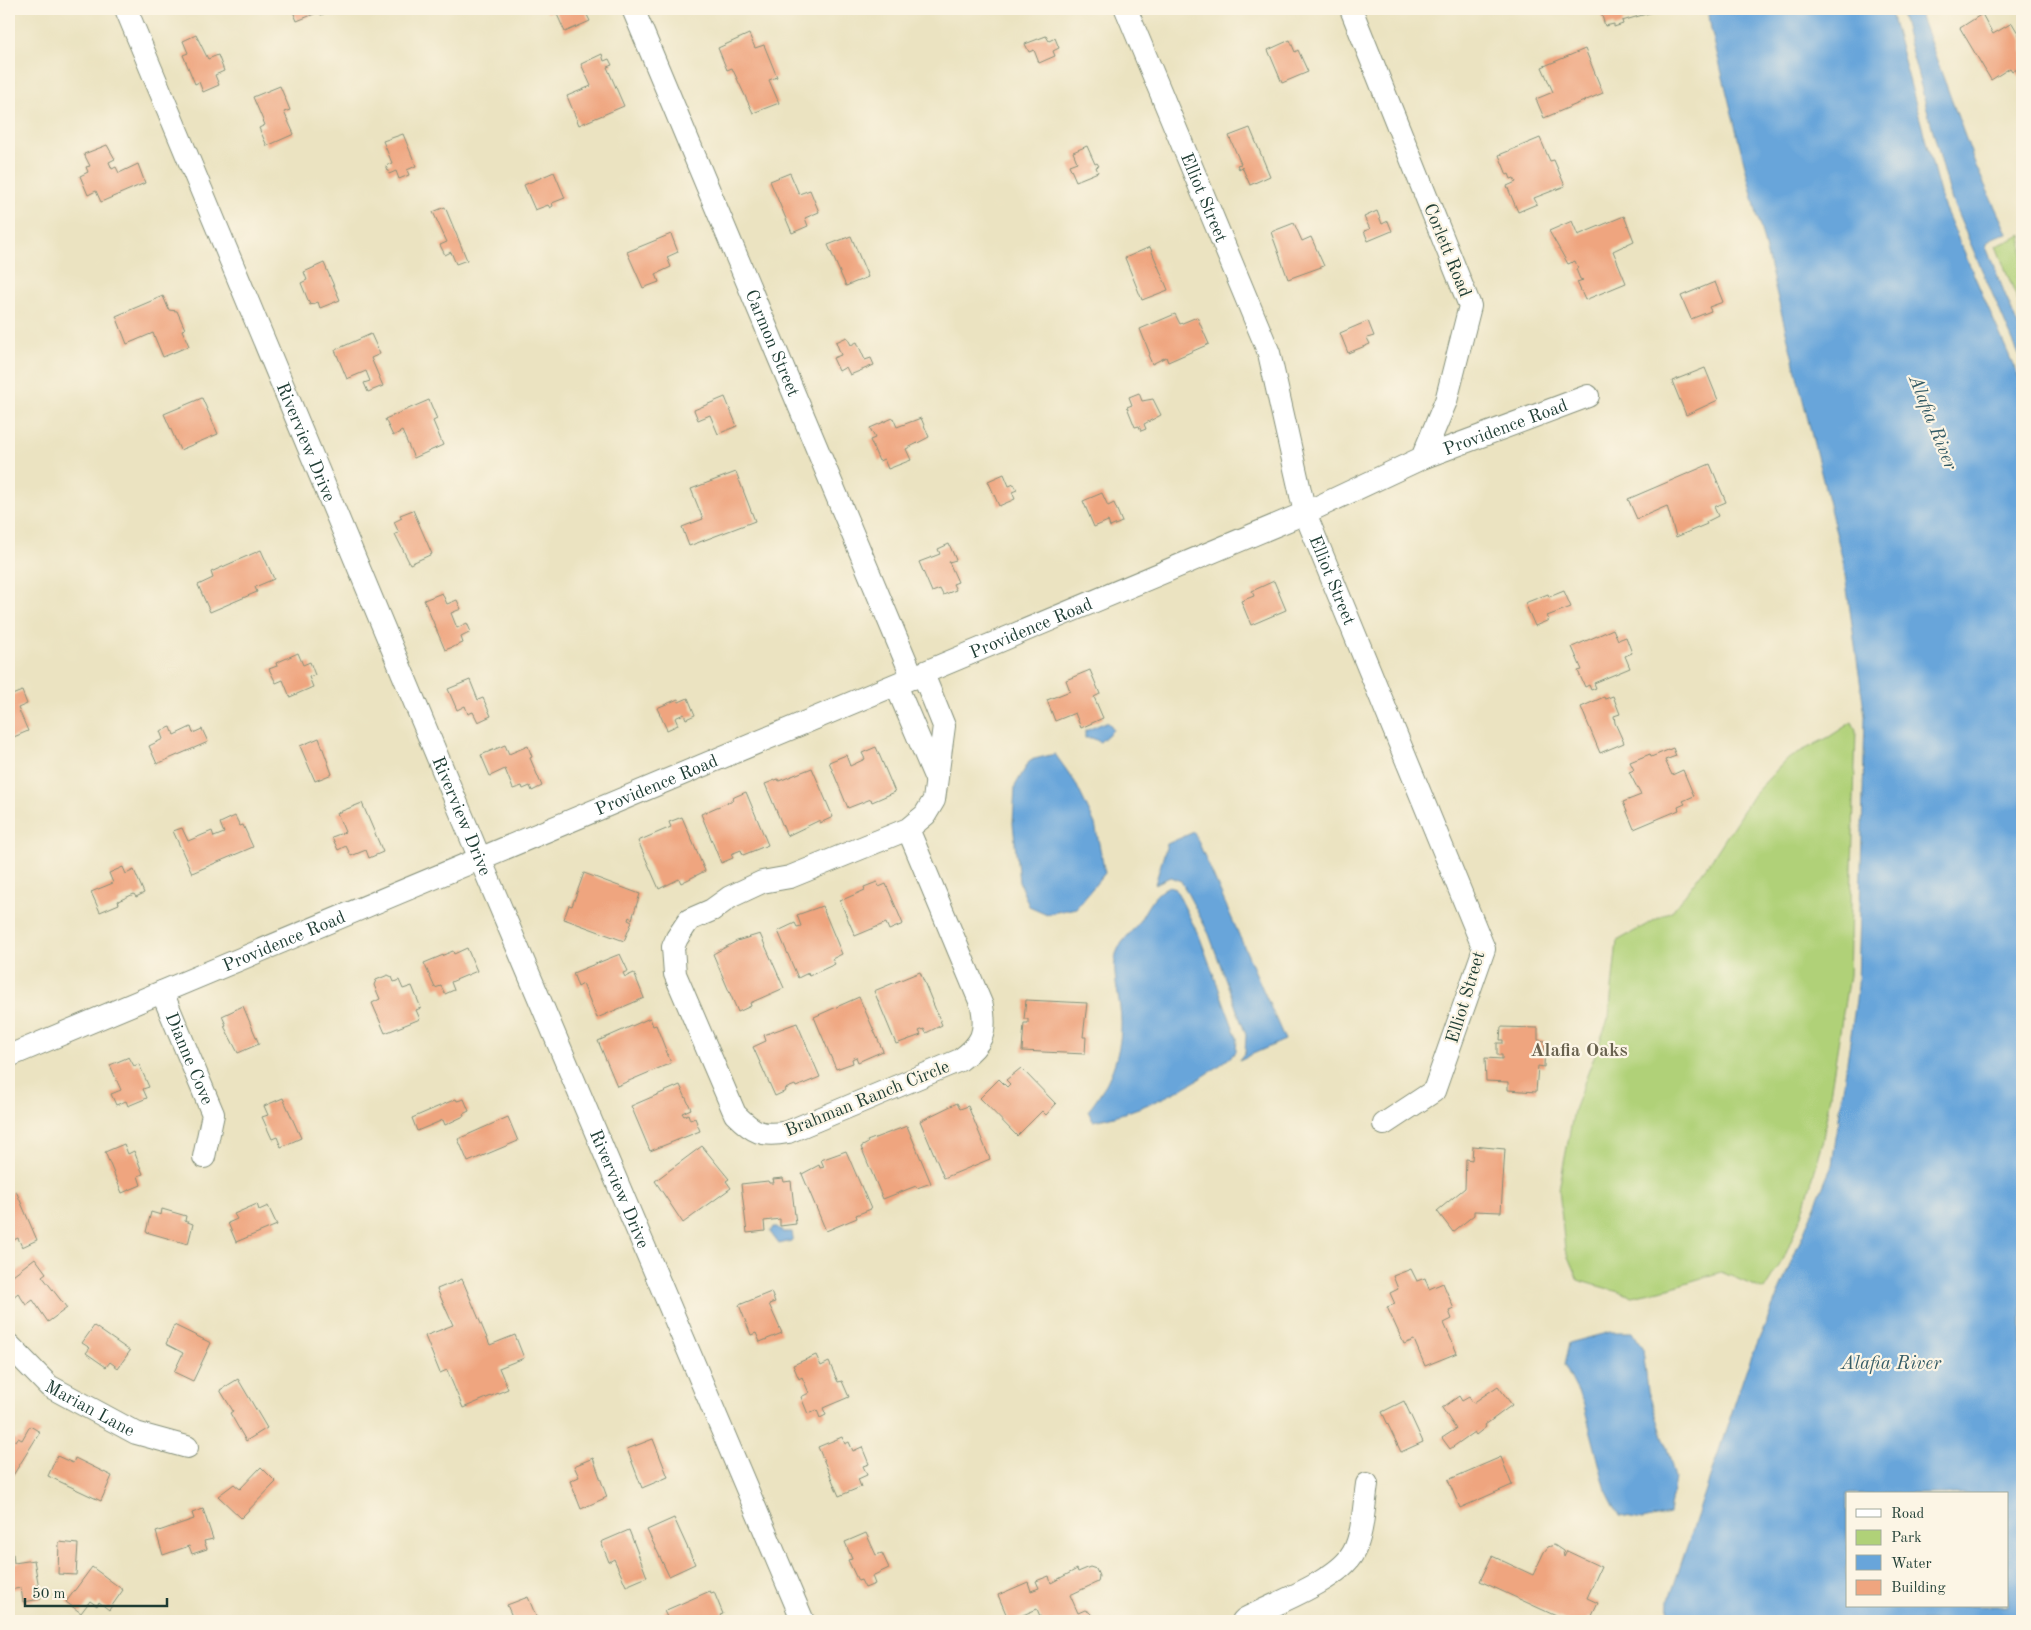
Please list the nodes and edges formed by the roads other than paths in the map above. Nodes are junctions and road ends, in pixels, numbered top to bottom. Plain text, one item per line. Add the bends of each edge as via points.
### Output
1 (126, 9) edge
2 (633, 9) edge
3 (1126, 9) edge
4 (1351, 9) edge
5 (1588, 396) dead end
6 (1422, 458) junction
7 (1305, 513) junction
8 (911, 679) junction
9 (908, 829) junction
10 (480, 859) junction
11 (162, 992) junction
12 (9, 1056) edge
13 (1384, 1124) dead end
14 (204, 1156) dead end
15 (9, 1345) edge
16 (187, 1447) dead end
17 (1367, 1484) dead end
18 (803, 1621) edge
19 (1243, 1621) edge

1 - 10 street, Riverview Drive
2 - 8 street, Carmon Street
3 - 7 street, Elliot Street via 1269,353
4 - 6 street, Corlett Road via 1470,306 1446,401
5 - 6 street, Providence Road
6 - 7 street
7 - 8 street, Providence Road
7 - 13 street, Elliot Street via 1484,949 1434,1090
8 - 9 street, Brahman Ranch Circle via 937,780 934,800 925,815
8 - 10 street, Providence Road
9 - 9 street, Brahman Ranch Circle via 790,877 762,882 730,896 712,910 689,920 679,932 673,947 675,974 735,1114 748,1127 762,1134 788,1132 960,1060 982,1040 985,1023 982,1006
10 - 11 street, Providence Road
10 - 18 street, Riverview Drive
11 - 12 street, Providence Road
11 - 14 street, Dianne Cove via 213,1114
15 - 16 street, Marian Lane via 49,1386 136,1433
17 - 19 street via 1353,1553 1344,1563 1330,1577

